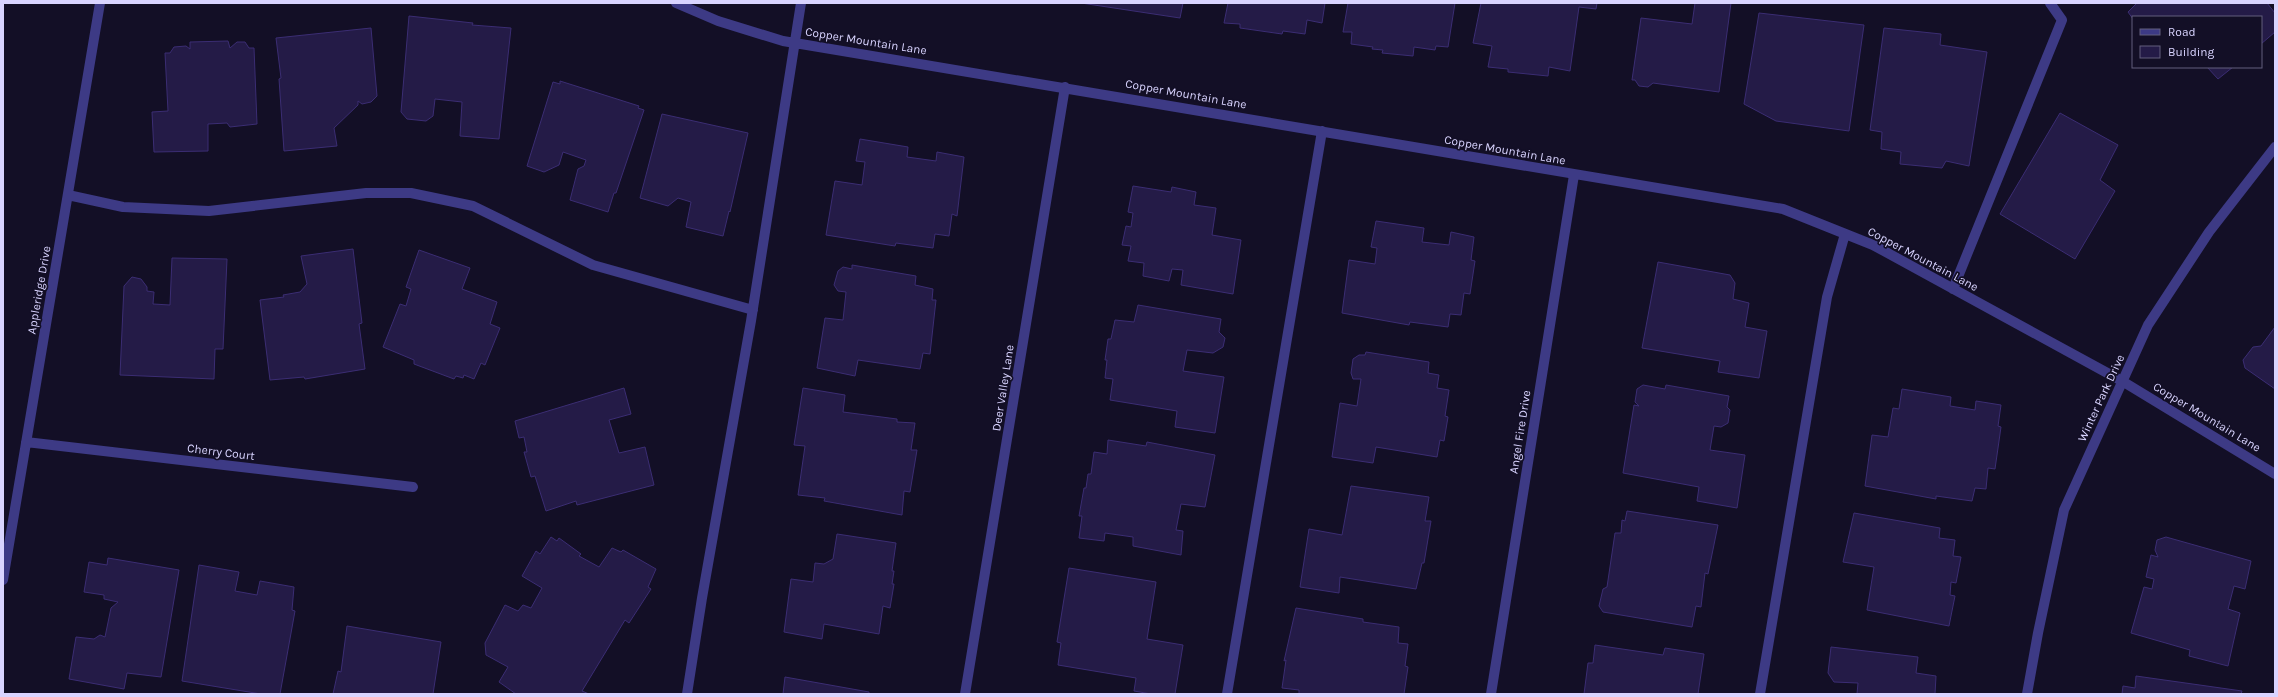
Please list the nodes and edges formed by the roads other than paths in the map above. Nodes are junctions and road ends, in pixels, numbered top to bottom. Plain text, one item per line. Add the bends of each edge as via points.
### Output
1 (100, 3) edge
2 (676, 3) edge
3 (801, 3) edge
4 (2050, 3) edge
5 (794, 42) junction
6 (1065, 86) junction
7 (1322, 131) junction
8 (2275, 147) edge
9 (1574, 175) junction
10 (68, 195) junction
11 (1845, 234) junction
12 (1952, 289) junction
13 (753, 310) junction
14 (2122, 381) junction
15 (26, 442) junction
16 (2275, 474) edge
17 (413, 487) dead end
18 (3, 580) edge
19 (687, 694) edge
20 (965, 694) edge
21 (1227, 694) edge
22 (1491, 694) edge
23 (1760, 694) edge
24 (2028, 694) edge

1 - 10 street, Appleridge Drive
2 - 5 street, Copper Mountain Lane via 718,21
3 - 5 street
4 - 12 street via 2062,20
5 - 6 street, Copper Mountain Lane
5 - 13 street
6 - 7 street, Copper Mountain Lane
6 - 20 street, Deer Valley Lane
7 - 9 street, Copper Mountain Lane
7 - 21 street
8 - 14 street, Winter Park Drive via 2204,238 2148,325
9 - 11 street, Copper Mountain Lane via 1783,209
9 - 22 street, Angel Fire Drive
10 - 13 street via 123,207 208,211 366,193 411,193 473,206 593,265
10 - 15 street, Appleridge Drive
11 - 12 street, Copper Mountain Lane via 1873,245
11 - 23 street via 1827,297
12 - 14 street, Copper Mountain Lane
13 - 19 street
14 - 16 street, Copper Mountain Lane
14 - 24 street, Winter Park Drive via 2064,510
15 - 17 street, Cherry Court
15 - 18 street, Appleridge Drive

